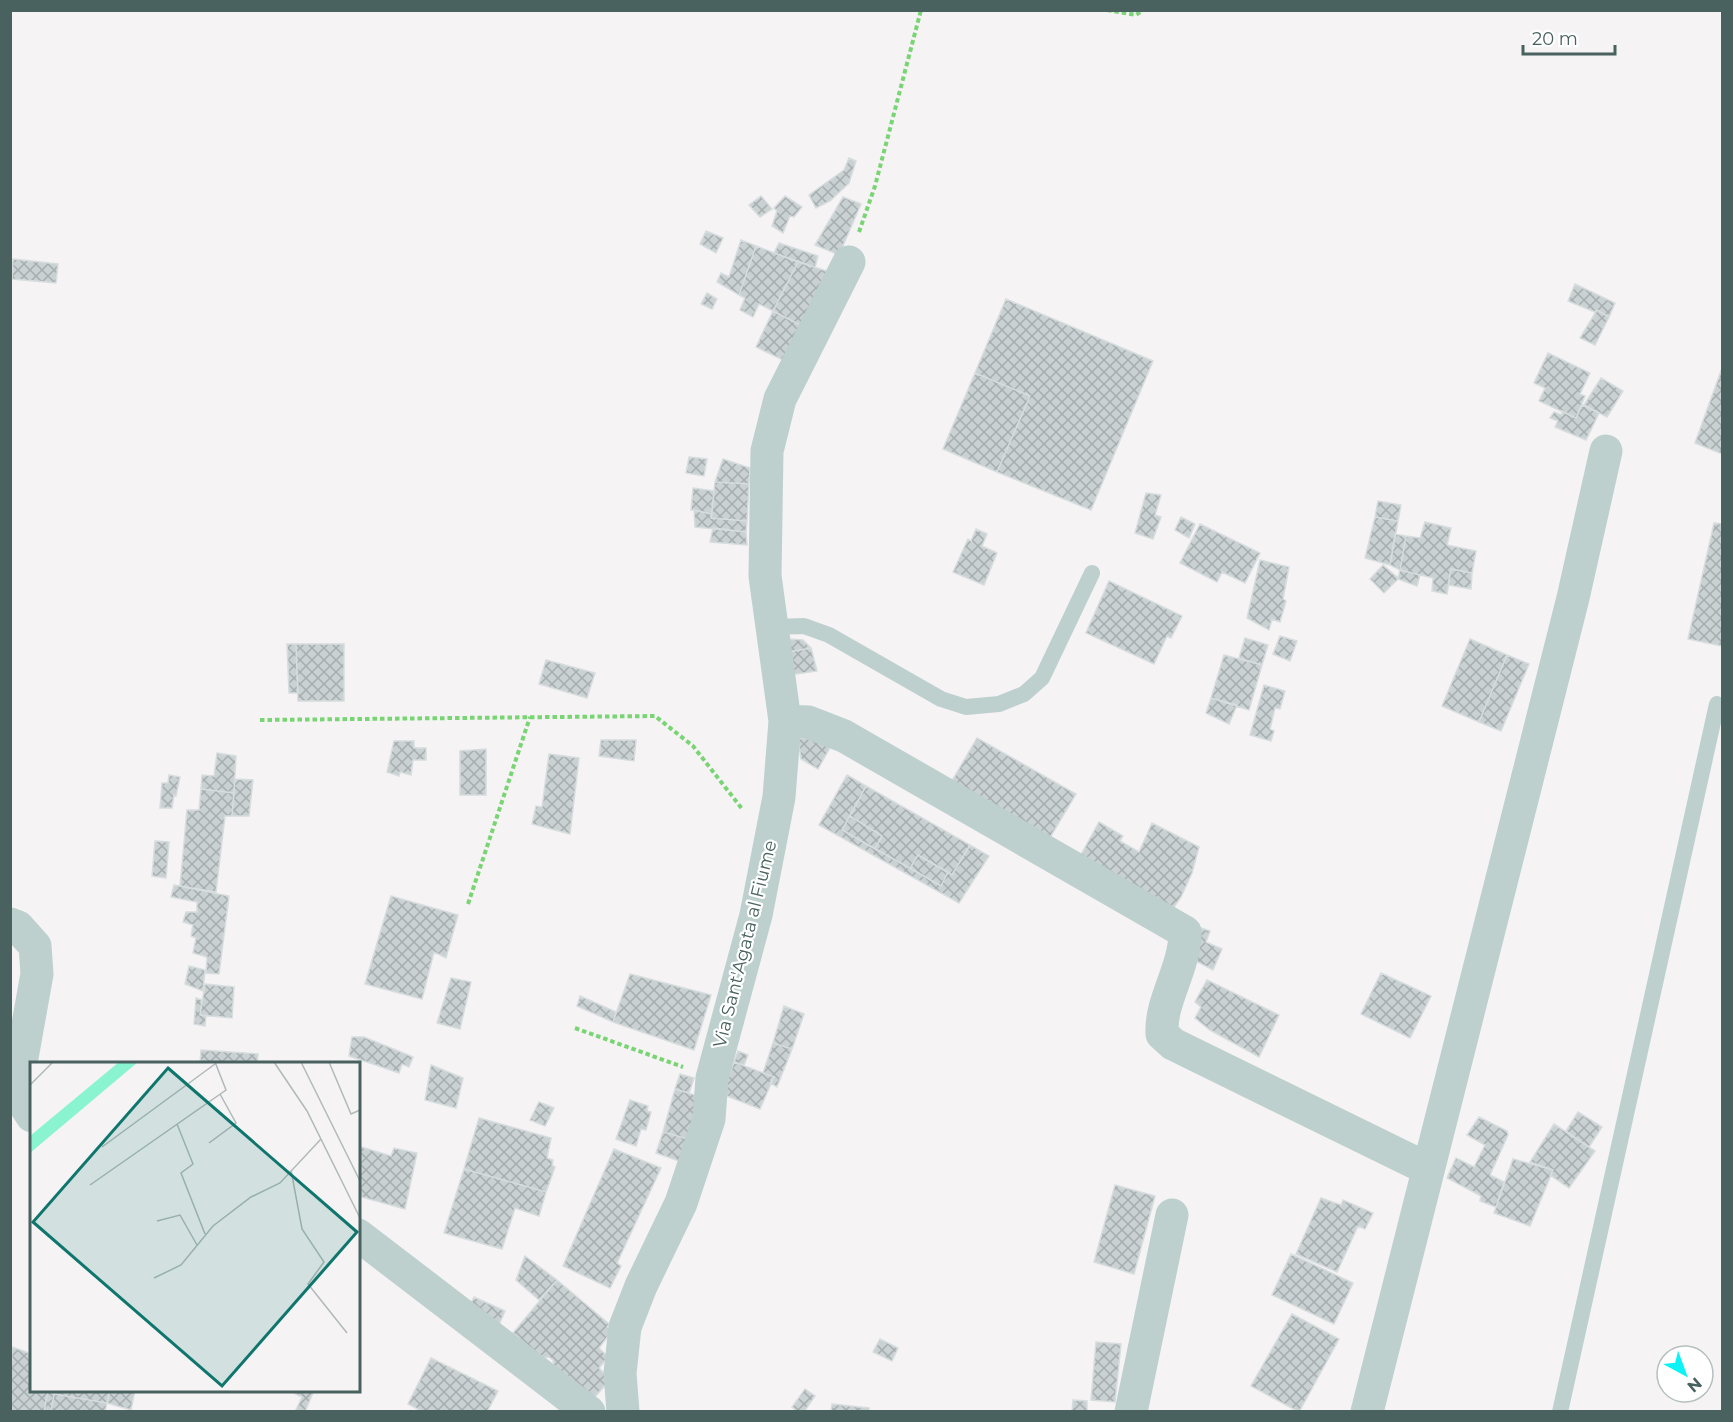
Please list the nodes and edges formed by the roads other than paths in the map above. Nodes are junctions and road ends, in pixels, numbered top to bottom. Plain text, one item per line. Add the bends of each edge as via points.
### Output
1 (849, 262) road end
2 (1606, 451) dead end
3 (1092, 573) dead end
4 (772, 627) junction
5 (1717, 704) dead end
6 (785, 721) junction
7 (10, 924) edge
8 (30, 1113) edge
9 (1428, 1169) junction
10 (1172, 1215) dead end
11 (360, 1237) edge
12 (589, 1412) edge
13 (623, 1412) edge
14 (1131, 1412) edge
15 (1367, 1412) edge
16 (1560, 1412) edge

1 - 4 street, Via Sant'Agata al Fiume via 780,399 767,451 765,576
2 - 9 street via 1573,598
3 - 4 lane via 1042,678 1024,694 999,704 966,707 941,699 829,635 804,626
4 - 6 street, Via Sant'Agata al Fiume
5 - 16 lane
6 - 9 street via 808,722 844,736 1185,932 1185,952 1162,1021 1162,1034 1173,1044
6 - 13 street, Via Sant'Agata al Fiume via 771,844 712,1078 709,1119 681,1203 640,1286 625,1328 620,1373
7 - 8 street via 36,946 37,974 16,1090
9 - 15 street
10 - 14 street
11 - 12 street

